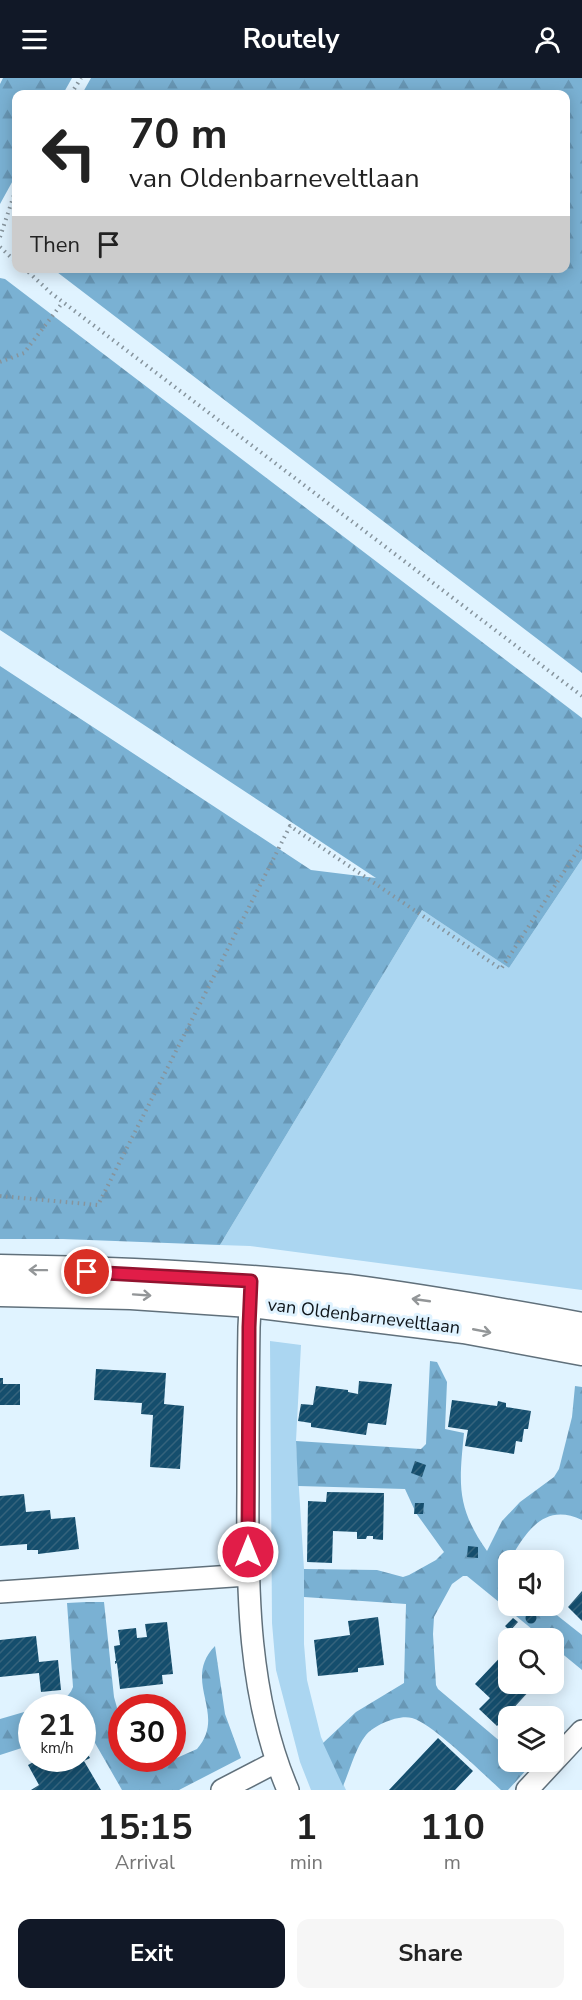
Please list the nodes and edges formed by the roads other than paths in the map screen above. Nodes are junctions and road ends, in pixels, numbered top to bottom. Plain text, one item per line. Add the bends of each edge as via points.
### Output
1 (0, 1270) edge
2 (0, 1291) edge
3 (251, 1292) junction
4 (582, 1328) edge
5 (582, 1350) edge
6 (248, 1575) junction
7 (0, 1592) edge
8 (582, 1731) edge
9 (276, 1762) junction
10 (222, 1790) edge
11 (288, 1790) edge
12 (527, 1790) edge

3 -> 1 main road, van Oldenbarneveltlaan via 131,1273
2 -> 3 main road, van Oldenbarneveltlaan
4 -> 3 main road, van Oldenbarneveltlaan via 349,1290
3 -> 5 main road, van Oldenbarneveltlaan
3 - 6 street
6 - 7 street
6 - 9 street via 260,1701
8 - 12 street
9 - 10 street
9 - 11 street

